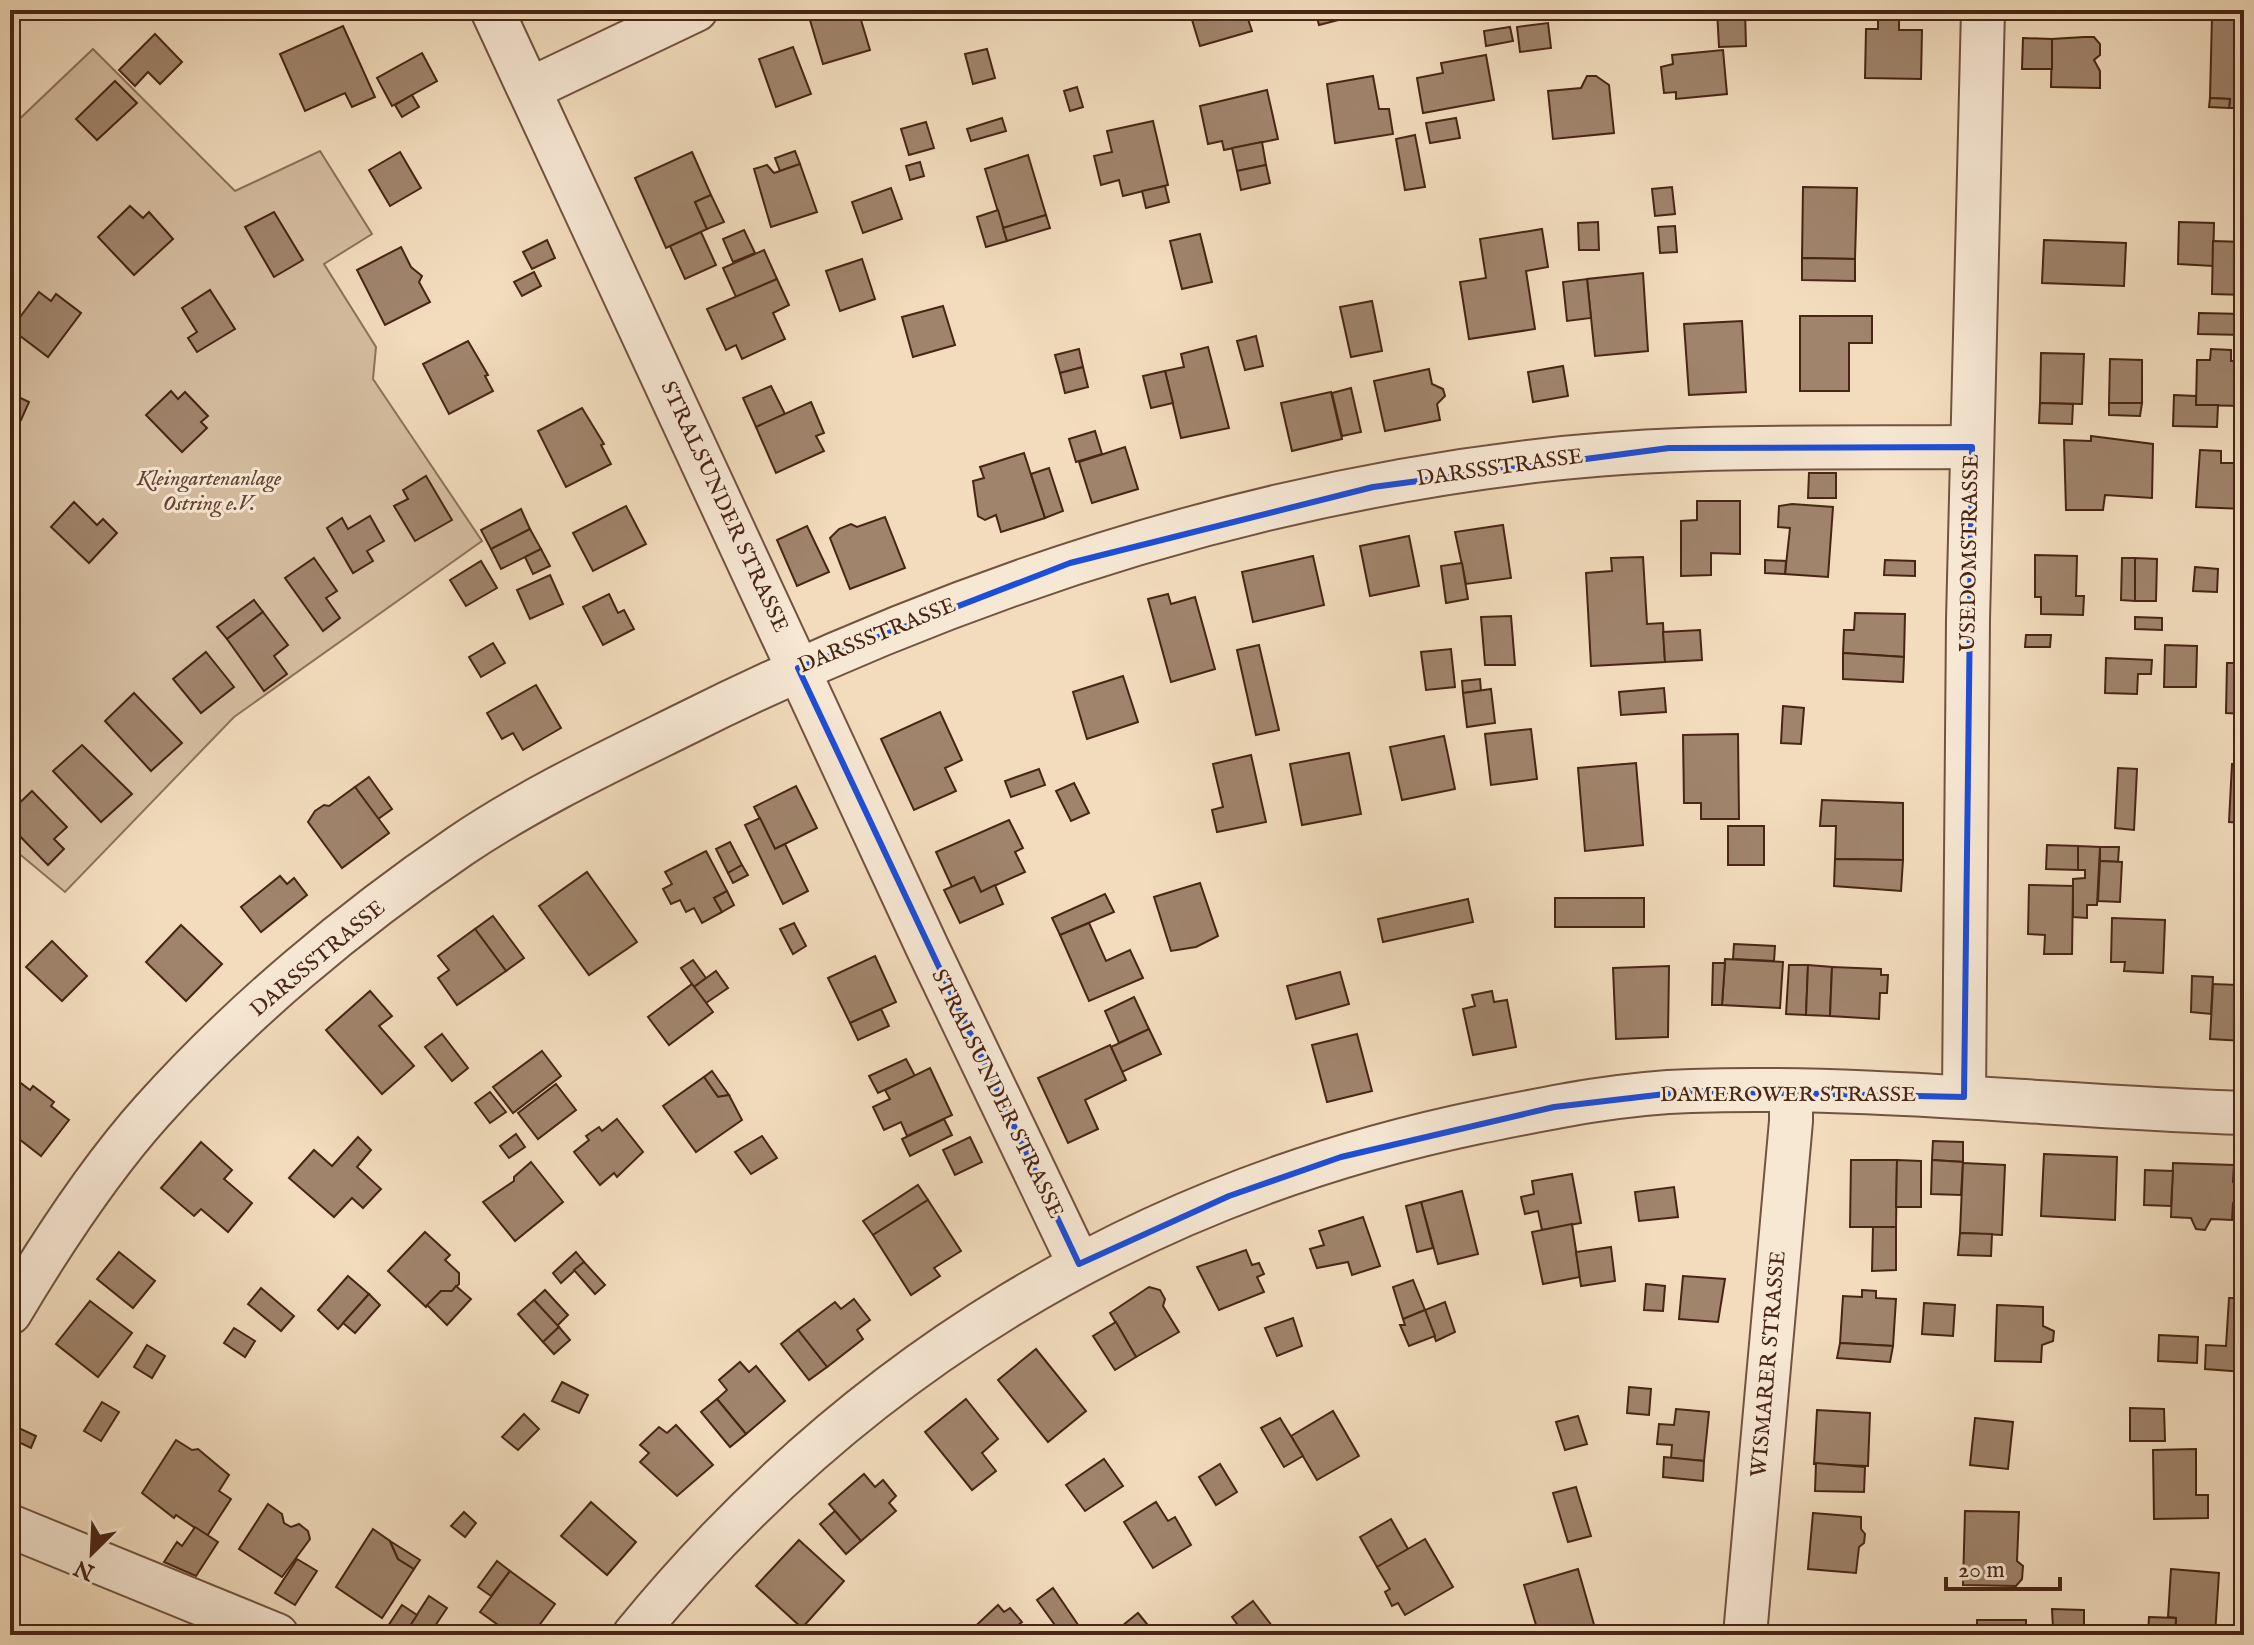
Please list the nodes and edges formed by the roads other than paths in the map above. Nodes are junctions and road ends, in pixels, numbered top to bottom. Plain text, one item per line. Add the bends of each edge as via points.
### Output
1 (492, 10) edge
2 (696, 10) edge
3 (1983, 10) edge
4 (530, 89) junction
5 (1972, 447) junction
6 (798, 668) junction
7 (1791, 1093) junction
8 (1964, 1097) junction
9 (2244, 1113) edge
10 (1079, 1264) junction
11 (10, 1313) edge
12 (10, 1526) edge
13 (1736, 1634) edge
14 (277, 1635) edge
15 (634, 1635) edge

1 - 4 street, STRALSUNDER STRASSE
2 - 4 street
3 - 5 street, USEDOMSTRASSE
4 - 6 street, STRALSUNDER STRASSE
5 - 6 street, DARSSSTRASSE via 1669,448 1538,461 1373,487 1070,563 950,605
5 - 8 street, USEDOMSTRASSE
6 - 10 street, STRALSUNDER STRASSE
6 - 11 street, DARSSSTRASSE via 513,813 348,930 151,1112 52,1243
7 - 8 street, DAMEROWER STRASSE
7 - 10 street, DAMEROWER STRASSE via 1691,1091 1622,1097 1438,1131 1229,1196
7 - 13 street, WISMARER STRASSE
8 - 9 street, DAMEROWER STRASSE
10 - 15 street, DAMEROWER STRASSE via 948,1343 782,1474 683,1574
12 - 14 street

